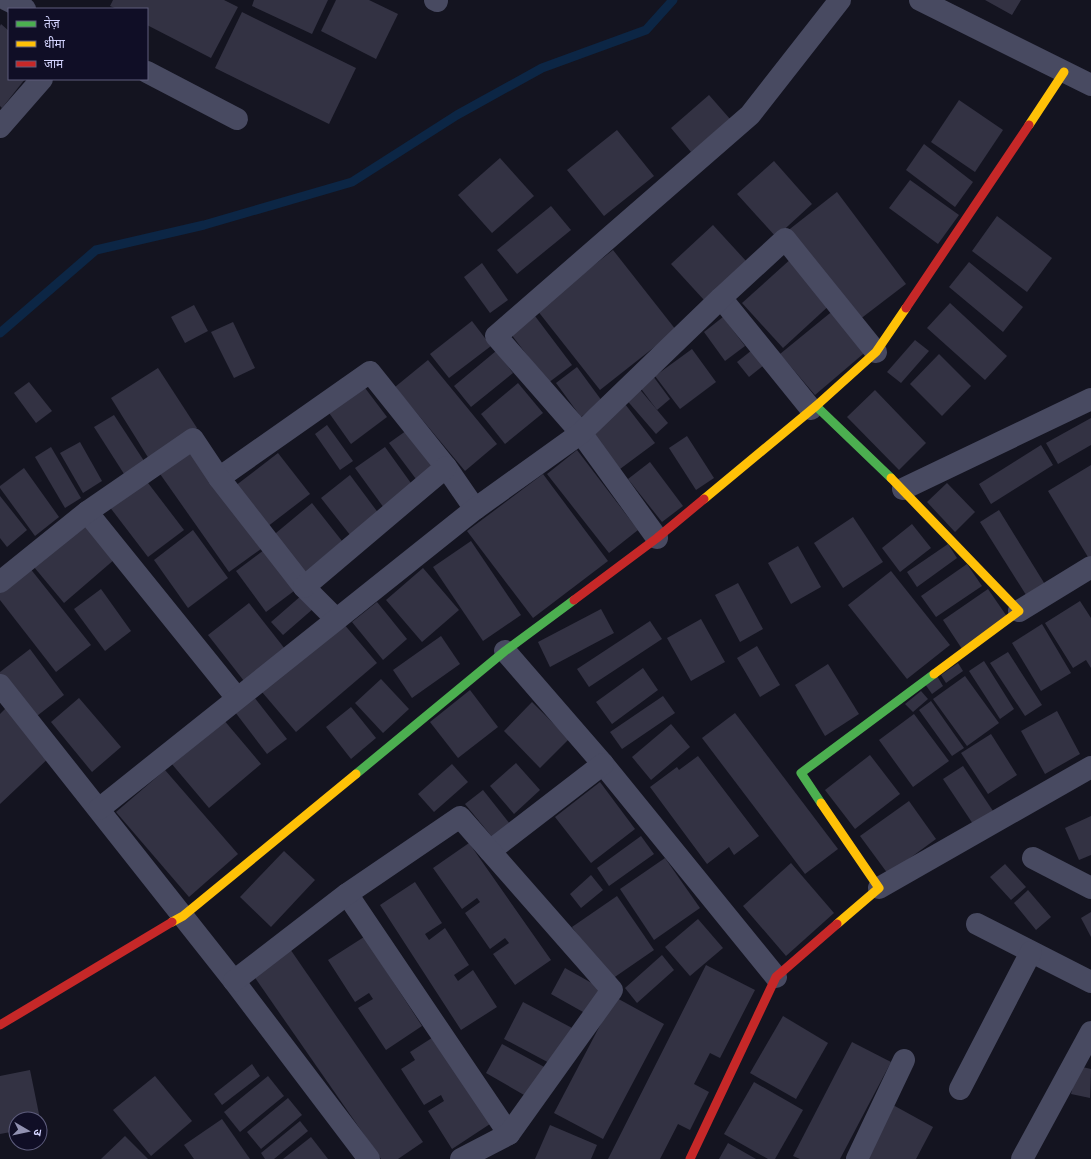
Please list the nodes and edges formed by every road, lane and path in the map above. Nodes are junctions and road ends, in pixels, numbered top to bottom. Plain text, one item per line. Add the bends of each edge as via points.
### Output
1 (7, 0) edge
2 (840, 0) edge
3 (920, 0) edge
4 (23, 8) edge
5 (1064, 72) junction
6 (148, 73) edge
7 (41, 80) edge
8 (1091, 85) edge
9 (237, 119) dead end
10 (0, 127) edge
11 (721, 298) junction
12 (876, 352) junction
13 (1091, 399) edge
14 (813, 408) junction
15 (581, 433) junction
16 (446, 467) junction
17 (220, 478) junction
18 (902, 489) junction
19 (475, 509) junction
20 (87, 512) junction
21 (658, 538) junction
22 (1091, 567) edge
23 (0, 582) edge
24 (304, 587) junction
25 (1019, 612) junction
26 (336, 619) junction
27 (505, 651) junction
28 (0, 685) edge
29 (237, 698) junction
30 (603, 764) junction
31 (1091, 767) edge
32 (99, 809) junction
33 (490, 851) junction
34 (1033, 858) dead end
35 (879, 888) junction
36 (1091, 888) edge
37 (348, 894) junction
38 (183, 916) junction
39 (977, 924) dead end
40 (1031, 952) junction
41 (776, 976) junction
42 (234, 981) junction
43 (1091, 982) edge
44 (0, 1025) edge
45 (1091, 1032) edge
46 (904, 1060) dead end
47 (960, 1089) dead end
48 (509, 1134) junction
49 (369, 1159) edge
50 (461, 1159) edge
51 (690, 1159) edge
52 (857, 1159) edge
53 (1022, 1159) edge

1 - 4 street
2 - 15 street via 750,115 496,336
3 - 5 street
5 - 8 street
5 - 12 street
6 - 9 street
7 - 10 street
11 - 12 street via 785,239
11 - 14 street
11 - 15 street
12 - 14 street
13 - 18 street
14 - 18 street
14 - 21 street
15 - 19 street
15 - 21 street
16 - 17 street via 370,372
16 - 19 street
16 - 24 street
17 - 20 street via 193,439
17 - 24 street
18 - 25 street
19 - 26 street
20 - 23 street
20 - 29 street
21 - 27 street
22 - 25 street
24 - 26 street
25 - 35 street via 801,773
26 - 29 street
27 - 30 street
27 - 38 street
28 - 32 street
29 - 32 street
30 - 33 street
30 - 41 street
31 - 35 street
32 - 38 street
33 - 37 street via 460,817
33 - 48 street via 612,990
34 - 36 street
35 - 41 street
37 - 42 street
37 - 48 street
38 - 42 street
38 - 44 street
39 - 40 street
40 - 43 street
40 - 47 street
41 - 51 street
42 - 49 street
45 - 53 street
46 - 52 street
48 - 50 street

